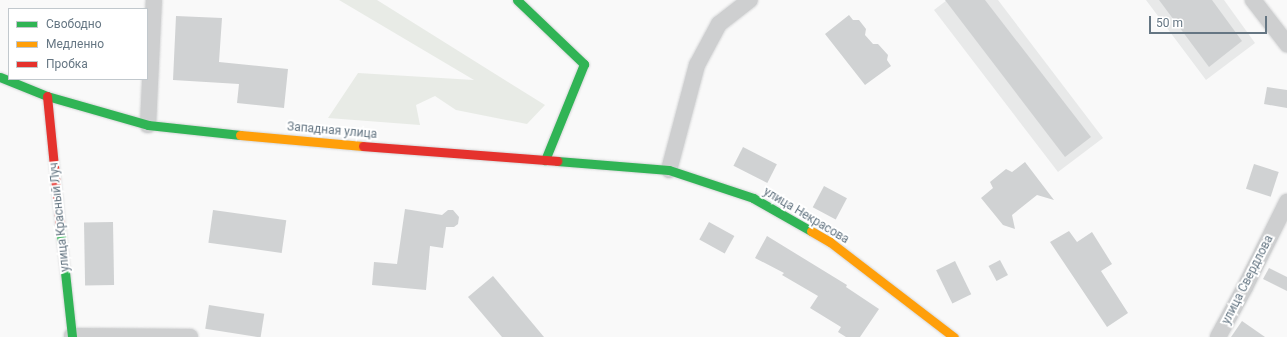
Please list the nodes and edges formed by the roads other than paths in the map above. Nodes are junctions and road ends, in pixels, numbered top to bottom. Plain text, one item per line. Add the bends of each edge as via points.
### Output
1 (154, 0) edge
2 (517, 0) edge
3 (750, 0) edge
4 (1253, 0) edge
5 (1287, 44) edge
6 (0, 77) edge
7 (47, 96) junction
8 (148, 125) junction
9 (545, 160) junction
10 (669, 170) junction
11 (1287, 202) edge
12 (72, 336) edge
13 (190, 337) edge
14 (954, 337) edge
15 (1218, 337) edge

1 - 8 street
2 - 9 street via 584,64
3 - 10 street via 719,24 697,64
4 - 5 street
6 - 7 street, Западная улица
7 - 8 street, Западная улица
7 - 12 street, улица Красный Луч
8 - 9 street, Западная улица via 268,138
9 - 10 street, Западная улица
10 - 14 street, улица Некрасова via 753,198 830,242
11 - 15 street, улица Свердлова
12 - 13 street

